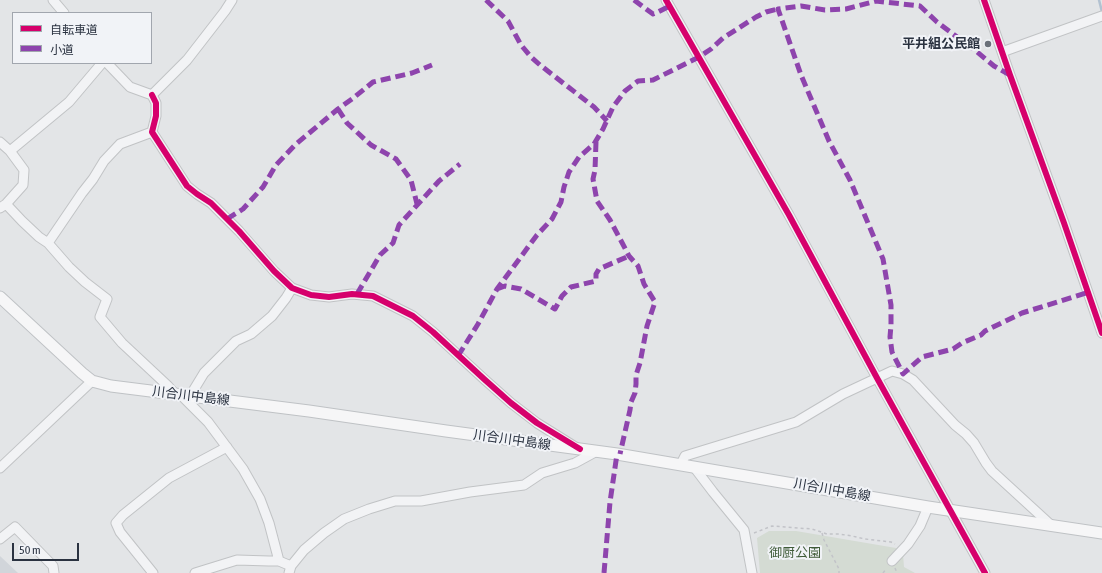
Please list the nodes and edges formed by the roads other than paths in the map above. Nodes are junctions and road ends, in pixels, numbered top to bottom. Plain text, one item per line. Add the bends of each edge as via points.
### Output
1 (53, 0) edge
2 (232, 0) edge
3 (666, 0) edge
4 (984, 0) edge
5 (63, 12) edge
6 (1102, 16) edge
7 (1002, 52) junction
8 (101, 64) edge
9 (108, 64) edge
10 (152, 95) junction
11 (152, 132) junction
12 (0, 142) edge
13 (10, 151) junction
14 (3, 206) edge
15 (48, 243) junction
16 (292, 288) junction
17 (0, 297) edge
18 (1099, 316) edge
19 (1102, 333) edge
20 (877, 378) junction
21 (92, 381) junction
22 (182, 395) junction
23 (227, 447) junction
24 (580, 449) junction
25 (597, 451) junction
26 (681, 464) junction
27 (694, 466) junction
28 (0, 468) edge
29 (928, 507) junction
30 (950, 510) junction
31 (1052, 526) junction
32 (1102, 533) edge
33 (0, 539) edge
34 (279, 561) junction
35 (892, 561) dead end
36 (290, 570) edge
37 (54, 573) edge
38 (153, 573) edge
39 (195, 573) edge
40 (752, 573) edge
41 (985, 573) edge

1 - 5 street
2 - 10 street via 187,60
3 - 20 street via 789,215
4 - 7 street
6 - 7 street
7 - 18 street
8 - 13 street via 69,102
9 - 10 street via 130,87
10 - 11 street via 156,103 156,116
11 - 15 street via 120,144 104,161
11 - 16 street via 187,186 211,203
12 - 13 street
13 - 14 street via 24,170 23,185
14 - 15 street
15 - 22 street via 69,267 107,299 100,317 122,343 168,386
16 - 22 street via 272,316 251,334 236,341
16 - 24 street via 311,295 329,297 352,294 373,296 413,316 516,407
17 - 21 main road, 川合川中島線
18 - 19 street
20 - 26 street via 843,394 796,422 685,456
20 - 30 street
20 - 31 street via 892,371 913,380 974,443 992,471
21 - 22 main road, 川合川中島線 via 111,386
21 - 28 street
22 - 23 street
22 - 24 main road, 川合川中島線
23 - 34 street via 244,468 260,499
23 - 38 street via 169,478 116,523 120,532
24 - 25 main road, 川合川中島線
25 - 26 main road, 川合川中島線
25 - 36 street via 575,463 542,473 524,485 421,501 395,501 344,518 304,550
26 - 27 main road, 川合川中島線
27 - 29 main road, 川合川中島線
27 - 40 street via 744,530
29 - 30 main road, 川合川中島線
29 - 35 street via 920,526
30 - 31 main road, 川合川中島線
30 - 41 street
31 - 32 main road, 川合川中島線
33 - 37 street via 15,527 53,566
34 - 36 street
34 - 39 street via 237,560

